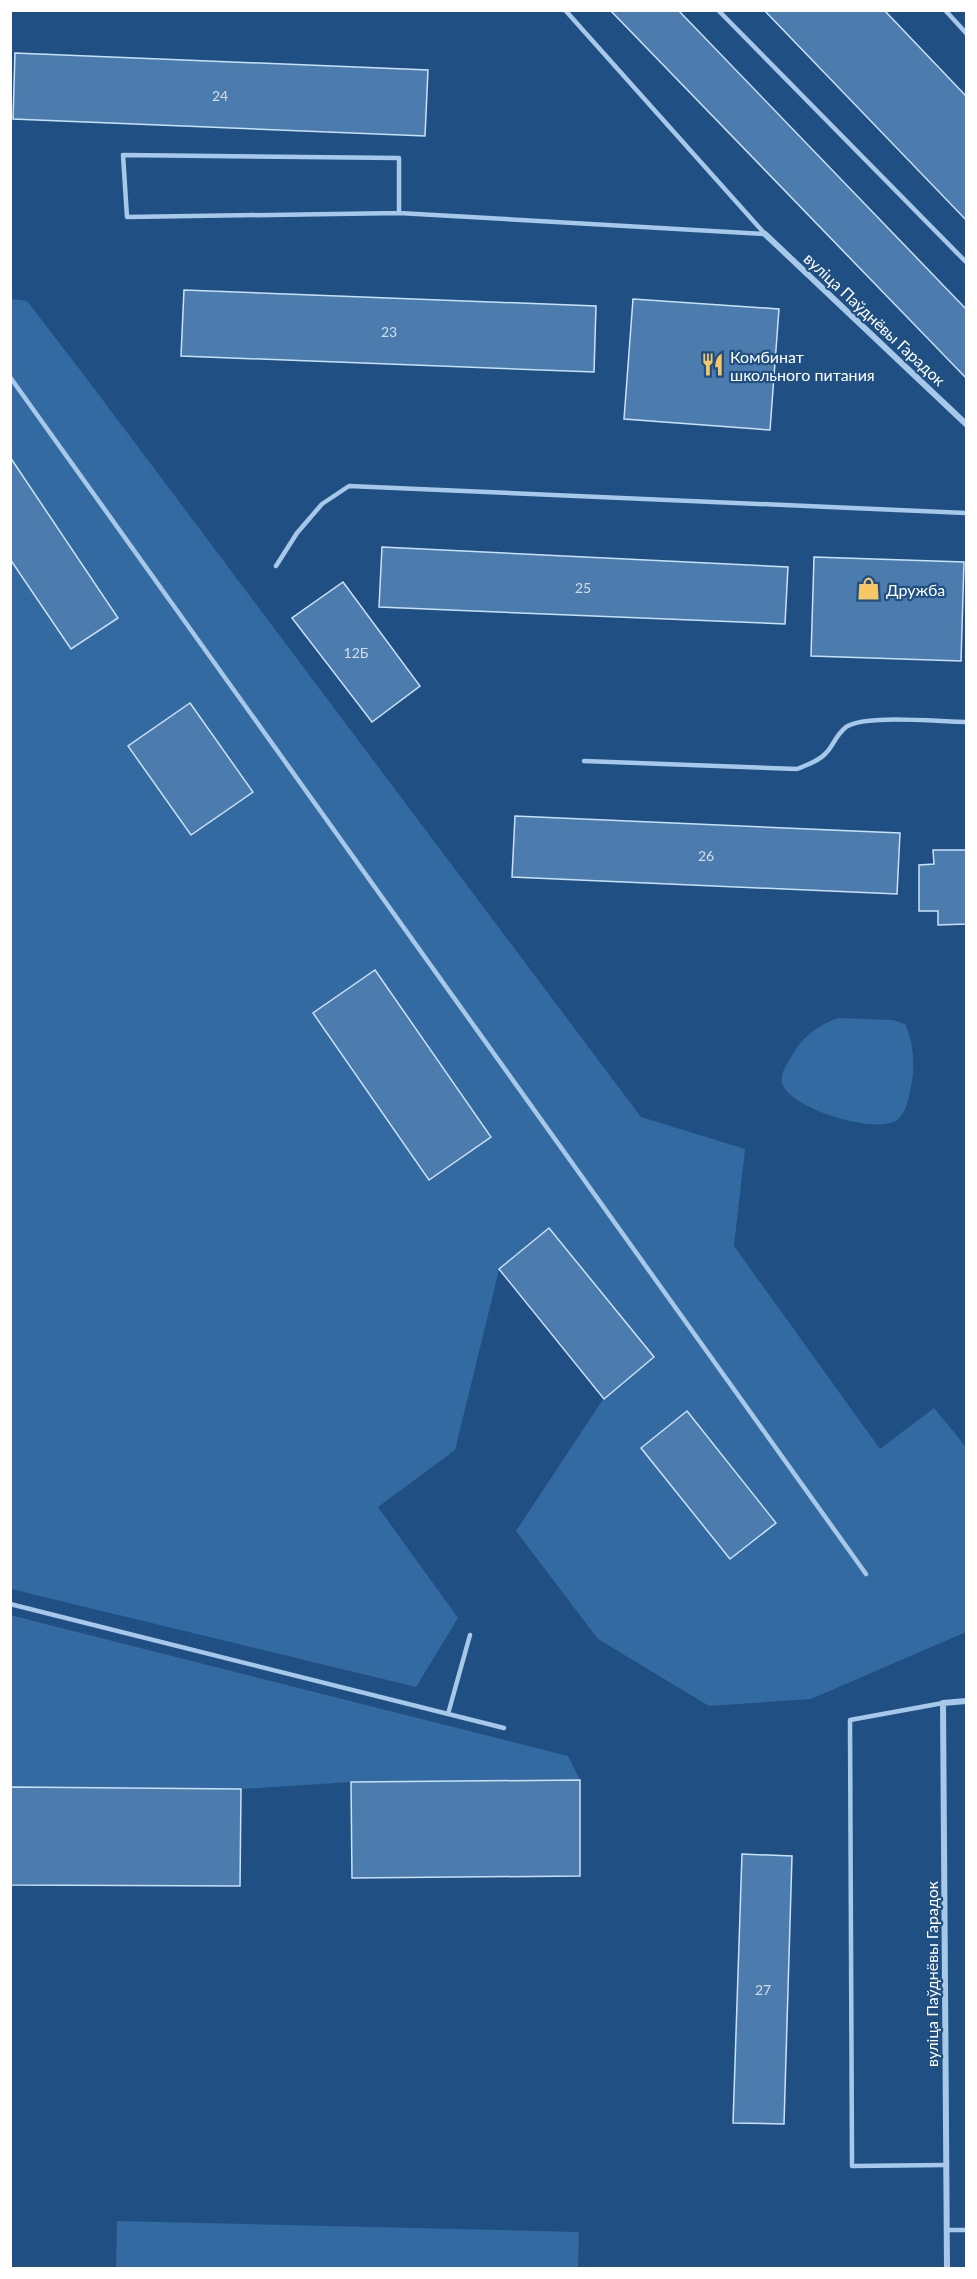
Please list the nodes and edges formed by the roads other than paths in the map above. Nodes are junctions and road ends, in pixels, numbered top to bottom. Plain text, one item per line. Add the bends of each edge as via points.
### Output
1 (566, 10) edge
2 (718, 10) edge
3 (945, 10) edge
4 (966, 33) edge
5 (399, 213) junction
6 (765, 234) junction
7 (966, 262) edge
8 (10, 377) edge
9 (966, 424) edge
10 (966, 513) edge
11 (276, 566) dead end
12 (966, 722) edge
13 (584, 761) dead end
14 (866, 1574) dead end
15 (10, 1604) edge
16 (470, 1635) dead end
17 (966, 1701) edge
18 (943, 1703) junction
19 (448, 1714) junction
20 (504, 1728) dead end
21 (945, 2165) junction
22 (948, 2230) junction
23 (966, 2230) edge
24 (947, 2268) edge

1 - 6 lane
2 - 7 lane
3 - 4 lane
5 - 5 lane via 126,217 123,155 399,158
5 - 6 lane
6 - 9 street, вуліца Паўднёвы Гарадок
8 - 14 lane
10 - 11 lane via 349,486 322,504
12 - 13 lane via 865,720 848,725 826,753 797,769
15 - 19 lane
16 - 19 lane
17 - 18 street
18 - 21 street, вуліца Паўднёвы Гарадок
18 - 21 lane via 850,1720 852,2166
19 - 20 lane
21 - 22 street, вуліца Паўднёвы Гарадок
22 - 23 lane
22 - 24 street, вуліца Паўднёвы Гарадок

